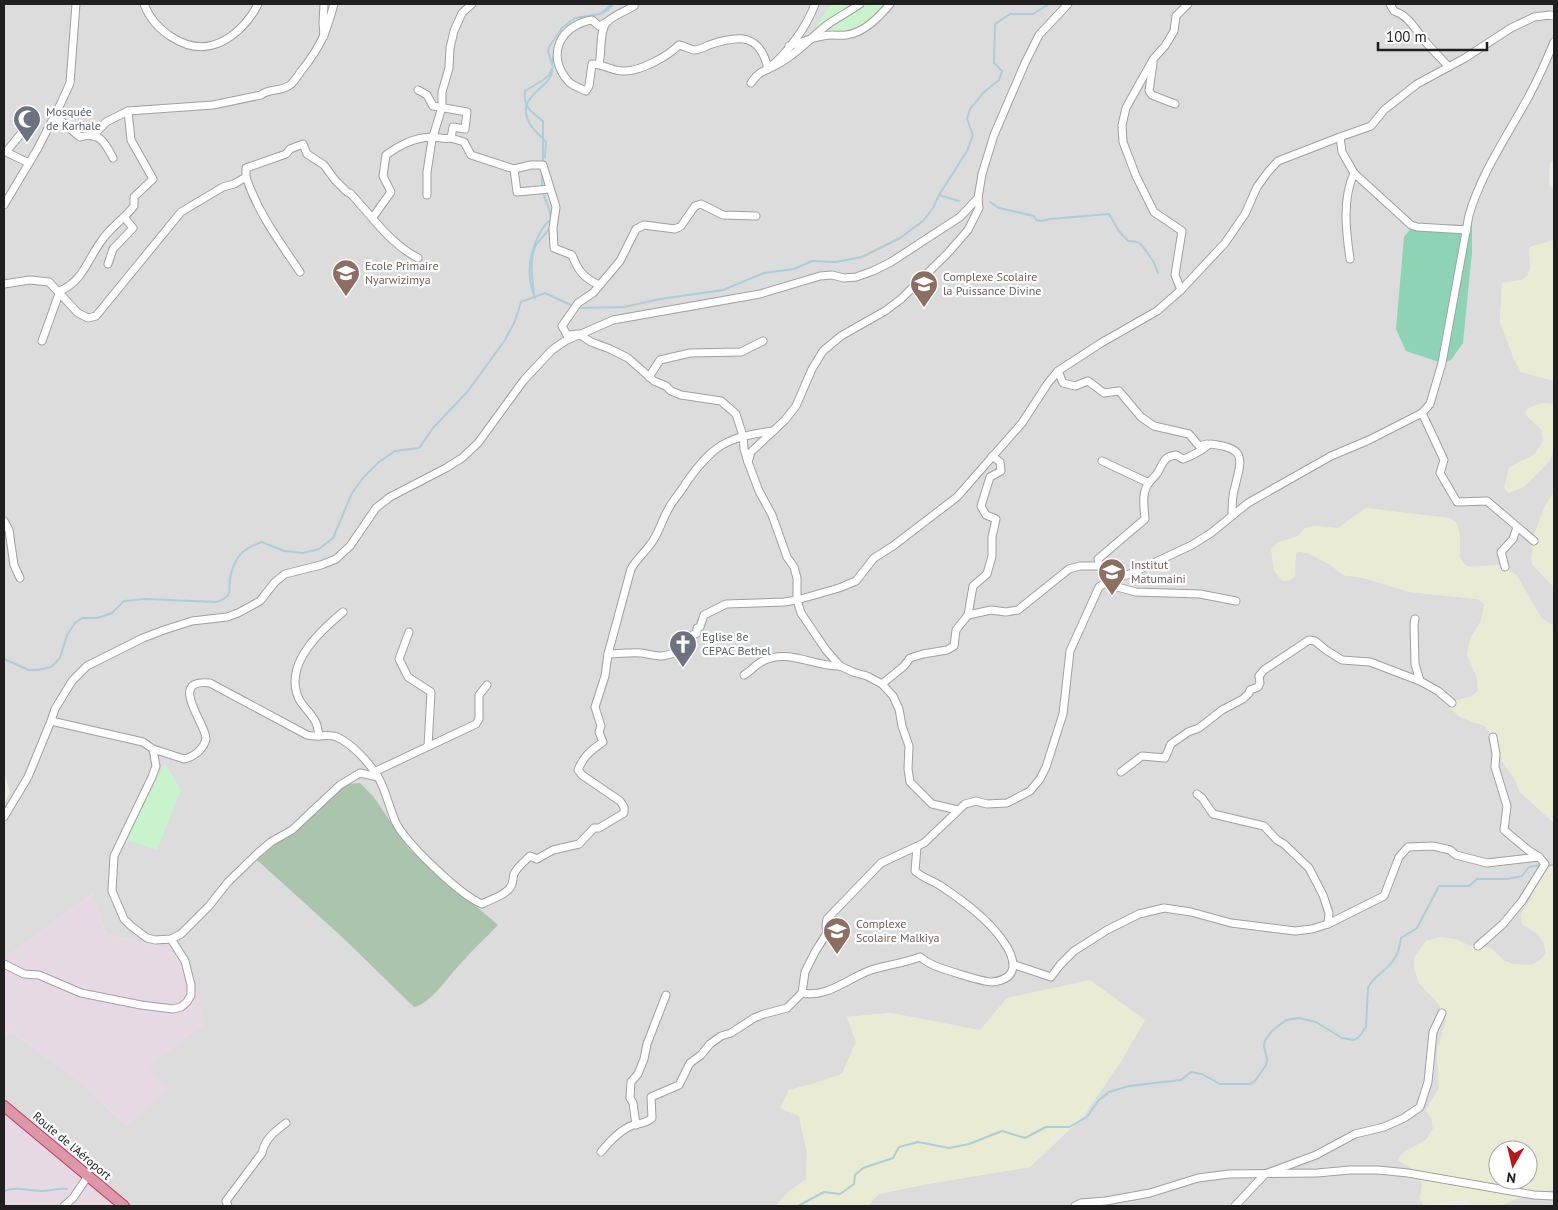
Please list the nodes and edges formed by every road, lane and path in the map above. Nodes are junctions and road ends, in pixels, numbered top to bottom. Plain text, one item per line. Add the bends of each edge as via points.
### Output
1 (76, 4) edge
2 (144, 4) edge
3 (258, 4) edge
4 (324, 4) edge
5 (334, 4) edge
6 (472, 4) edge
7 (815, 4) edge
8 (860, 4) edge
9 (890, 4) edge
10 (1068, 4) edge
11 (1188, 4) edge
12 (1390, 4) edge
13 (634, 6) dead end
14 (1554, 16) edge
15 (607, 22) junction
16 (324, 36) junction
17 (810, 40) junction
18 (1554, 42) edge
19 (789, 46) junction
20 (1154, 58) junction
21 (599, 64) junction
22 (1449, 67) junction
23 (768, 69) junction
24 (751, 83) dead end
25 (418, 90) dead end
26 (1175, 104) dead end
27 (442, 107) junction
28 (128, 111) junction
29 (54, 115) junction
30 (24, 130) dead end
31 (93, 136) junction
32 (433, 137) junction
33 (1340, 137) junction
34 (451, 138) junction
35 (5, 154) edge
36 (114, 158) dead end
37 (29, 163) junction
38 (514, 169) junction
39 (1354, 173) junction
40 (246, 177) junction
41 (550, 188) junction
42 (427, 195) dead end
43 (978, 198) junction
44 (4, 205) edge
45 (756, 216) dead end
46 (124, 217) junction
47 (372, 217) junction
48 (1467, 230) junction
49 (418, 258) dead end
50 (1350, 259) dead end
51 (108, 264) dead end
52 (300, 272) dead end
53 (4, 284) edge
54 (599, 285) junction
55 (1181, 290) junction
56 (60, 292) junction
57 (580, 334) junction
58 (42, 341) dead end
59 (763, 341) dead end
60 (1058, 371) junction
61 (649, 377) junction
62 (1422, 413) junction
63 (773, 431) junction
64 (743, 436) junction
65 (1210, 444) junction
66 (992, 456) junction
67 (1102, 461) dead end
68 (748, 462) junction
69 (1149, 482) junction
70 (1232, 515) junction
71 (4, 521) edge
72 (1516, 527) junction
73 (1534, 540) dead end
74 (1100, 566) junction
75 (1505, 567) dead end
76 (20, 578) dead end
77 (1111, 579) junction
78 (797, 600) junction
79 (1236, 601) dead end
80 (343, 612) dead end
81 (968, 615) junction
82 (1415, 619) dead end
83 (409, 632) dead end
84 (608, 654) junction
85 (840, 666) junction
86 (744, 675) dead end
87 (1420, 681) junction
88 (882, 684) junction
89 (487, 685) dead end
90 (1452, 703) dead end
91 (52, 721) junction
92 (319, 736) junction
93 (1494, 737) dead end
94 (428, 746) junction
95 (153, 749) junction
96 (1121, 772) dead end
97 (376, 774) junction
98 (1197, 794) dead end
99 (958, 810) junction
100 (4, 817) edge
101 (917, 847) junction
102 (1539, 857) junction
103 (1328, 924) junction
104 (171, 939) junction
105 (1478, 946) dead end
106 (4, 964) edge
107 (1014, 964) junction
108 (802, 993) junction
109 (666, 995) dead end
110 (1442, 1013) dead end
111 (4, 1106) edge
112 (286, 1123) dead end
113 (636, 1125) junction
114 (600, 1152) dead end
115 (1265, 1174) junction
116 (88, 1176) junction
117 (1554, 1196) edge
118 (64, 1206) edge
119 (124, 1206) edge
120 (228, 1206) edge
121 (1074, 1206) edge
122 (1235, 1206) edge

1 - 29 street via 70,83
2 - 3 street via 167,34 199,46 213,45 238,31
4 - 16 street
5 - 16 street
6 - 27 street via 462,13 454,31
7 - 19 street
8 - 17 street
9 - 17 street via 877,19 856,33 830,34
10 - 43 street via 1031,48 994,135
11 - 20 street via 1176,16 1174,31
12 - 22 street via 1394,11 1402,13
13 - 15 street
14 - 22 street via 1534,17 1511,28
15 - 21 street
15 - 21 street via 599,26 592,20 574,25 558,44 560,68 573,85 586,91 592,64
16 - 28 street via 308,64 290,85 282,89 213,104
17 - 19 street
17 - 23 street via 793,56
18 - 48 street via 1530,94 1480,183
19 - 23 street
20 - 26 street via 1149,91 1152,96
20 - 55 street via 1126,108 1123,142 1154,212 1182,231 1175,275
21 - 23 street via 612,70 633,71 669,55 680,45 695,50 729,38 745,38 764,53
22 - 33 street via 1417,84 1384,110 1371,126
23 - 24 street
25 - 27 street via 427,95 433,106
27 - 32 street
27 - 34 street via 467,112 465,129 453,126
28 - 31 street via 106,122
28 - 46 street via 131,140 153,179 134,198 134,206
29 - 31 street via 80,136
29 - 37 street
30 - 35 street
31 - 36 street via 107,145
32 - 34 street
32 - 42 street via 426,172
32 - 47 street via 408,141 386,155 383,176 392,192
33 - 39 street via 1342,152
33 - 55 street via 1278,161 1257,187 1245,214 1225,243
34 - 38 street via 464,142 470,155
35 - 37 street
37 - 44 street
38 - 41 street via 543,165
38 - 41 street via 517,192
39 - 48 street via 1411,225
39 - 50 street via 1349,185 1345,225
40 - 47 street via 246,168 286,154 303,144 307,154 324,165
40 - 52 street via 260,212
40 - 56 street via 180,212 96,316 88,318 78,313
41 - 54 street via 556,207 554,248 572,255 583,276
43 - 57 street via 960,217 873,271 850,277 820,276 760,294 612,320
43 - 63 street via 975,218 959,242 941,260 901,299 824,350 796,406
45 - 54 street via 722,215 701,204 694,206 681,226 675,229 644,225 636,229 620,261
46 - 51 street via 132,228 113,249
46 - 56 street via 100,242 71,286
47 - 49 street via 404,251
48 - 62 street via 1438,379 1430,404
53 - 56 street via 30,280 49,282
54 - 57 street via 578,303 562,326 567,335
55 - 60 street via 1157,311
56 - 58 street
57 - 61 street via 628,358
57 - 91 street via 565,341 538,364 478,444 462,458 376,508 350,546 336,559 285,574 260,601 238,613 192,621 164,630 87,666 62,695
59 - 61 street via 741,352 690,353 660,360
60 - 65 street via 1063,384 1076,386 1088,381 1104,393 1118,391 1141,417 1154,426 1188,434 1199,446
60 - 66 street via 1022,423
61 - 64 street via 681,395 722,401 736,414
62 - 70 street via 1331,456
62 - 72 street via 1444,460 1440,473 1457,502 1487,501
63 - 64 street
63 - 68 street via 751,452
64 - 68 street
64 - 84 street via 716,448 706,457 669,508 647,550 638,557 627,582
65 - 69 street via 1183,459 1169,456
65 - 70 street via 1235,450 1240,459
66 - 78 street via 957,497 874,558 856,581
66 - 81 street via 1000,462 1001,471 990,477 980,506 986,515 996,520 992,556 987,574 973,586
67 - 69 street
68 - 78 street via 794,567
69 - 74 street via 1143,497 1145,519 1098,559
70 - 77 street via 1192,545 1130,574
71 - 76 street
72 - 73 street
72 - 75 street via 1513,538 1501,552
74 - 77 street
74 - 81 street via 1090,564 1069,570 1018,610 979,611
77 - 79 street via 1117,587 1136,592 1179,592
77 - 99 street via 1099,586 1070,651 1063,714 1040,779 1030,791 1007,803 996,805 971,801
78 - 84 street via 726,604 704,615 697,633 678,640 676,652 666,657 640,653
78 - 85 street via 809,627
80 - 92 street via 310,643 297,671 296,692 316,722
81 - 88 street via 956,630 954,646 910,658
82 - 87 street via 1415,664
83 - 94 street via 399,659 408,677 431,692
84 - 97 street via 595,707 603,742 589,751 578,770 620,801 624,813 594,828 579,844 553,850 537,859 530,856 517,869 514,882 503,894 482,904 449,880 404,835
85 - 86 street via 829,667 812,660 786,656 762,661
85 - 88 street
87 - 90 street
87 - 96 street via 1370,662 1342,660 1315,641 1308,640 1264,670 1259,676 1258,687 1171,744 1165,758 1142,756
88 - 99 street via 899,709 909,746 910,782 932,804
89 - 94 street via 479,695 476,724
91 - 95 street via 143,742
91 - 100 street via 28,777
92 - 95 street via 306,735 203,682 196,684 190,696 205,732 206,739 200,750 184,759
92 - 97 street via 341,740 359,754
93 - 102 street via 1495,767 1507,806 1504,830
94 - 97 street
95 - 104 street via 156,766 114,856 112,891 130,926 147,938
97 - 104 street via 360,773 340,785 292,830 270,842 181,934
98 - 103 street via 1213,814 1264,826 1309,868 1323,895 1329,913
99 - 101 street
101 - 107 street via 915,871 939,884 990,924 1004,941
101 - 108 street via 881,864 827,919 827,933 805,972
102 - 103 street via 1487,863 1432,846 1408,847 1399,857 1384,896
102 - 105 street via 1545,864 1522,901
103 - 107 street via 1295,931 1231,923 1164,908 1140,914 1107,930 1074,951 1051,977
104 - 106 street via 185,961 191,986 187,1002 173,1009 89,995 39,975 24,974
107 - 108 street via 1012,973 990,982 932,964 920,957 862,974 833,990
108 - 113 street via 788,1008 754,1018 710,1044 690,1063 678,1085 651,1097 652,1118
109 - 113 street via 644,1059 632,1082 630,1098
110 - 115 street via 1433,1032 1428,1082 1420,1107 1384,1127 1355,1134 1316,1155
111 - 116 highway, Route de l'Aéroport
112 - 120 street via 272,1132 262,1154 226,1201
113 - 114 street via 612,1139
115 - 117 street via 1378,1170
115 - 121 street via 1198,1178 1150,1194
115 - 122 street
116 - 118 street
116 - 119 highway, Route de l'Aéroport

